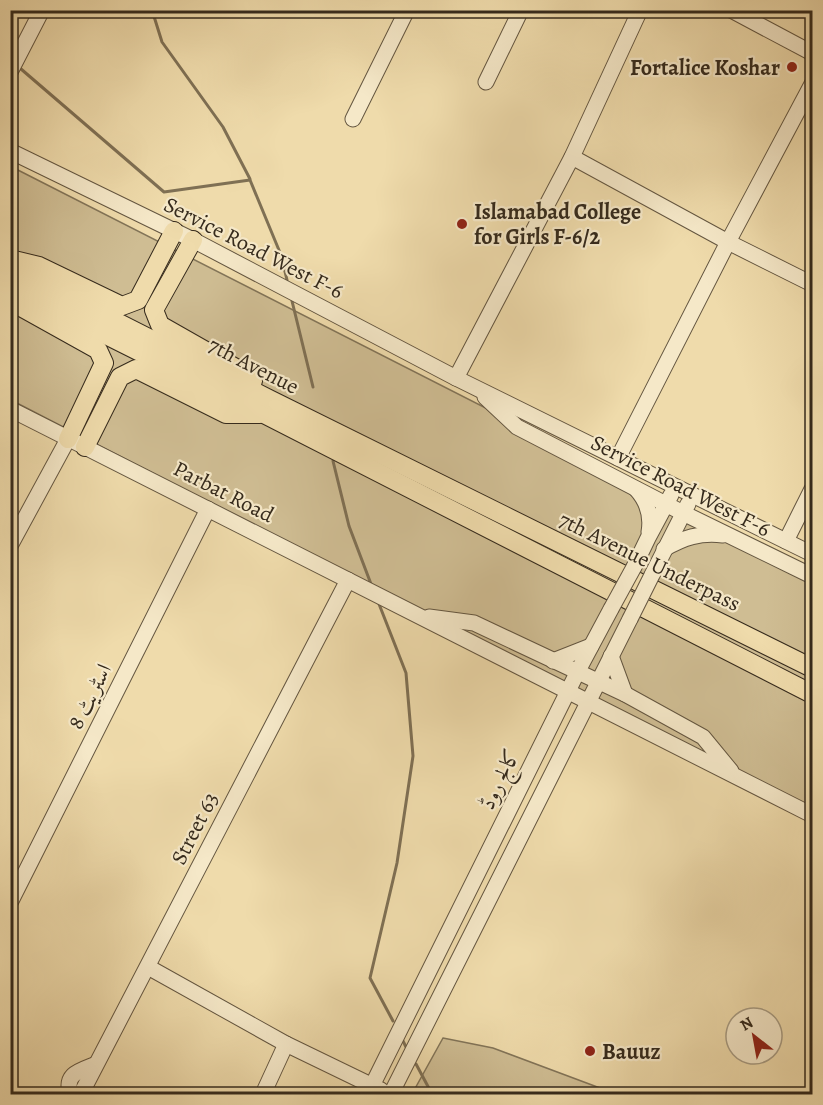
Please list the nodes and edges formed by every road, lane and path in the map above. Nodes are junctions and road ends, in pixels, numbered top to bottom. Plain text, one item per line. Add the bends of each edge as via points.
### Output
1 (42, 10) edge
2 (407, 10) edge
3 (521, 10) edge
4 (640, 10) edge
5 (731, 10) edge
6 (813, 53) edge
7 (10, 72) edge
8 (486, 82) dead end
9 (813, 84) edge
10 (353, 119) dead end
11 (10, 151) edge
12 (572, 157) junction
13 (174, 231) junction
14 (193, 240) junction
15 (728, 242) junction
16 (10, 259) edge
17 (10, 267) edge
18 (813, 284) edge
19 (10, 287) edge
20 (10, 301) edge
21 (456, 378) junction
22 (476, 387) junction
23 (268, 407) junction
24 (10, 409) edge
25 (69, 439) junction
26 (85, 447) junction
27 (618, 458) junction
28 (633, 486) junction
29 (676, 487) junction
30 (813, 489) edge
31 (692, 496) junction
32 (477, 502) joint
33 (666, 503) junction
34 (207, 508) junction
35 (683, 513) junction
36 (469, 519) joint
37 (729, 536) junction
38 (648, 538) junction
39 (786, 541) junction
40 (10, 546) edge
41 (664, 549) junction
42 (813, 554) edge
43 (813, 576) edge
44 (348, 580) junction
45 (416, 615) junction
46 (591, 646) junction
47 (611, 656) junction
48 (553, 661) junction
49 (807, 665) edge
50 (577, 672) junction
51 (598, 682) junction
52 (568, 692) junction
53 (625, 694) junction
54 (813, 694) edge
55 (589, 701) junction
56 (734, 775) junction
57 (813, 815) edge
58 (10, 903) edge
59 (147, 967) junction
60 (286, 1044) junction
61 (94, 1065) dead end
62 (370, 1090) edge
63 (72, 1095) edge
64 (79, 1095) edge
65 (263, 1095) edge
66 (391, 1095) edge

1 - 7 street
2 - 10 street
3 - 8 street
4 - 12 street
5 - 6 street
9 - 15 street
11 - 13 street, Service Road West F-6
12 - 15 street
12 - 21 street
13 - 14 street, Service Road West F-6
13 - 16 main road via 138,300 122,306 39,266
14 - 21 street, Service Road West F-6
14 - 23 main road via 154,310 160,325 248,375
15 - 18 street
15 - 27 street
17 - 23 main road, 7th Avenue
19 - 23 main road, 7th Avenue
20 - 25 main road via 98,350 104,363
21 - 22 street, Service Road West F-6
22 - 27 street, Service Road West F-6
22 - 28 street, Service Road West F-6 via 517,427
23 - 26 main road via 226,414 136,369 120,377
23 - 32 main road, 7th Avenue
23 - 36 main road, 7th Avenue
24 - 25 street, Parbat Road
25 - 26 street, Parbat Road
25 - 40 street
26 - 34 street, Parbat Road
27 - 29 street, Service Road West F-6
28 - 33 street, Service Road West F-6
28 - 38 street via 649,510
29 - 31 street, Service Road West F-6
29 - 33 street, کالج روڈ
30 - 39 street
31 - 35 street, کالج روڈ
31 - 39 street, Service Road West F-6
32 - 49 main road, 7th Avenue Underpass
33 - 35 street, Service Road West F-6
33 - 38 street, کالج روڈ
34 - 44 street, Parbat Road
34 - 58 street, اسٹریٹ 8
35 - 37 street, Service Road West F-6
35 - 41 street, کالج روڈ
36 - 54 main road, 7th Avenue Underpass
37 - 41 street via 695,535
37 - 43 street, Service Road West F-6
38 - 46 street, کالج روڈ, bridge
39 - 42 street, Service Road West F-6
41 - 47 street, کالج روڈ, bridge
44 - 45 street, Parbat Road
44 - 59 street, Street 63
45 - 48 street, Parbat Road via 474,623
45 - 52 street, Parbat Road
46 - 48 street
46 - 50 street, کالج روڈ
47 - 51 street, کالج روڈ
47 - 53 street
48 - 50 street, Parbat Road
50 - 51 street, Parbat Road
50 - 52 street, کالج روڈ
51 - 53 street, Parbat Road
51 - 55 street, کالج روڈ
52 - 55 street, Parbat Road
52 - 62 street, کالج روڈ
53 - 56 street, Parbat Road via 702,737
55 - 56 street, Parbat Road
55 - 66 street, کالج روڈ
56 - 57 street, Parbat Road
59 - 60 street
59 - 64 street, Street 63
60 - 62 street
60 - 65 street
61 - 63 street via 70,1078
62 - 66 street

